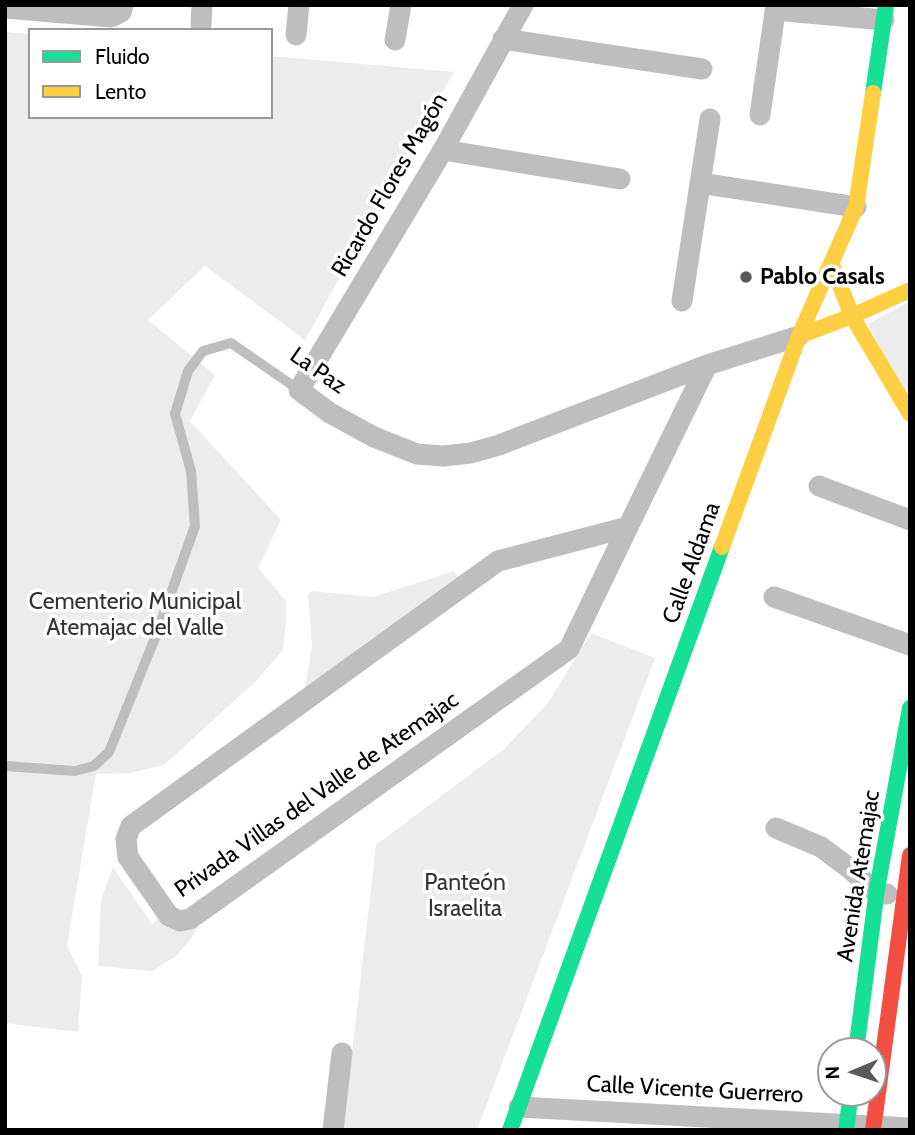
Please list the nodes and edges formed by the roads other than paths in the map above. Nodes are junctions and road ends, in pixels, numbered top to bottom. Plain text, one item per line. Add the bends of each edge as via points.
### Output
1 (299, 5) edge
2 (401, 5) edge
3 (523, 5) edge
4 (5, 8) edge
5 (776, 8) edge
6 (117, 11) edge
7 (885, 13) edge
8 (296, 35) dead end
9 (503, 38) junction
10 (396, 40) dead end
11 (702, 69) dead end
12 (760, 115) dead end
13 (710, 119) dead end
14 (443, 150) junction
15 (620, 179) dead end
16 (700, 183) junction
17 (856, 207) junction
18 (831, 263) junction
19 (910, 289) edge
20 (682, 301) dead end
21 (852, 316) junction
22 (799, 336) junction
23 (707, 365) junction
24 (299, 390) junction
25 (910, 414) edge
26 (819, 486) dead end
27 (910, 520) edge
28 (628, 527) junction
29 (774, 597) dead end
30 (910, 645) edge
31 (910, 708) edge
32 (5, 766) edge
33 (776, 828) dead end
34 (910, 855) edge
35 (877, 893) junction
36 (906, 895) edge
37 (858, 1037) edge
38 (342, 1053) dead end
39 (519, 1107) junction
40 (849, 1107) edge
41 (603, 1120) edge
42 (793, 1126) edge
43 (846, 1127) edge
44 (874, 1128) edge
45 (910, 1128) edge
46 (333, 1130) edge
47 (510, 1130) edge

1 - 8 street
2 - 10 street
3 - 9 street, Ricardo Flores Magón
4 - 6 street
5 - 7 street
5 - 12 street
7 - 17 street, Calle Aldama
9 - 11 street
9 - 14 street, Ricardo Flores Magón
13 - 16 street
14 - 15 street
14 - 24 street, Ricardo Flores Magón
16 - 17 street
16 - 20 street
17 - 18 street, Calle Aldama
18 - 21 street
18 - 22 street, Calle Aldama
19 - 21 street, La Paz
21 - 22 street, La Paz
21 - 25 street
22 - 23 street, La Paz
22 - 39 street, Calle Aldama
23 - 24 street, La Paz via 499,445 443,456 417,454 374,438
23 - 28 street, Privada Villas del Valle de Atemajac
24 - 32 lane, La Paz via 231,343 203,351 188,371 175,414 191,471 195,526 110,752 94,766 75,771
26 - 27 street
28 - 28 street, Privada Villas del Valle de Atemajac via 569,649 190,919 169,916 128,857 126,839 131,826 498,561
29 - 30 street
31 - 35 street, Avenida Atemajac
33 - 35 street via 821,847
34 - 36 street, Avenida Atemajac
35 - 36 street
35 - 37 street, Avenida Atemajac
36 - 44 street, Avenida Atemajac
38 - 46 street
39 - 41 street, Calle Vicente Guerrero
39 - 47 street, Calle Aldama
40 - 43 street
41 - 42 street, Calle Vicente Guerrero
42 - 43 street, Calle Vicente Guerrero
43 - 44 street, Calle Vicente Guerrero
44 - 45 street, Calle Vicente Guerrero

